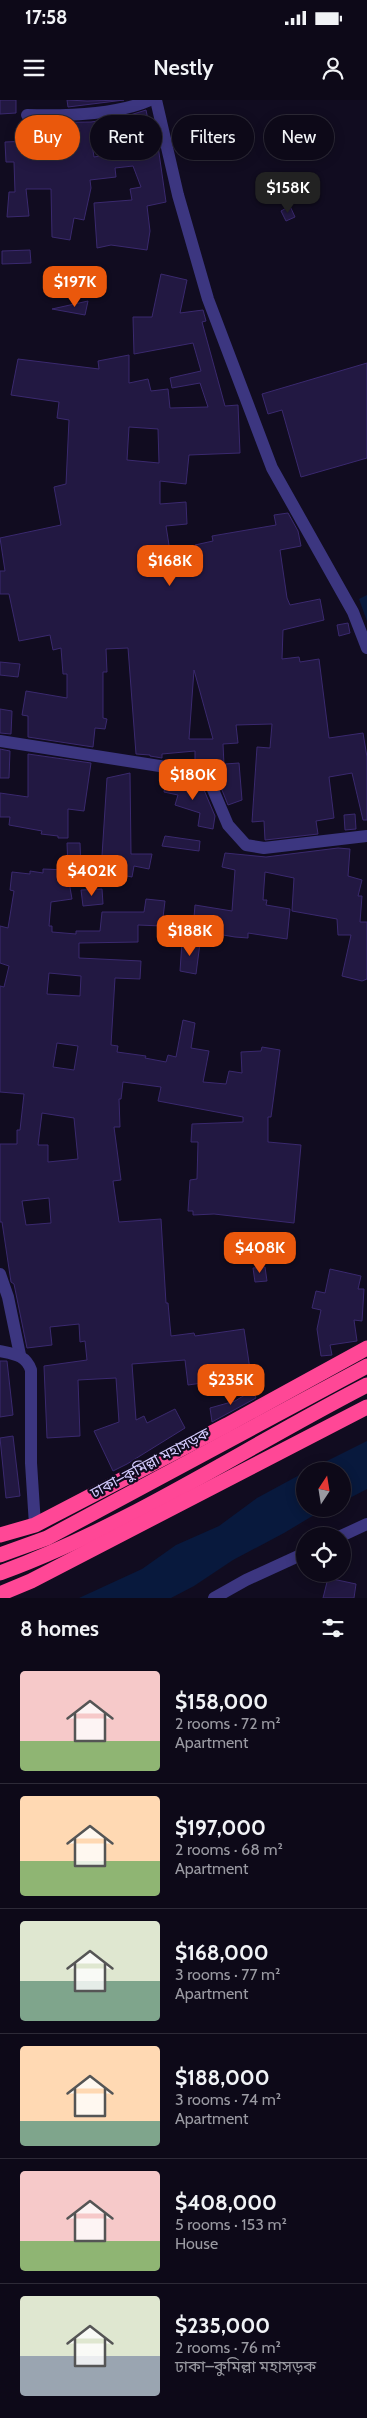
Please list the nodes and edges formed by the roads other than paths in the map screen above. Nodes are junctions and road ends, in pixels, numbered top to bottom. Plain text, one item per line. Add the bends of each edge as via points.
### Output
1 (150, 100) edge
2 (156, 100) edge
3 (27, 115) dead end
4 (367, 648) edge
5 (0, 741) edge
6 (367, 836) edge
7 (0, 1274) edge
8 (367, 1348) edge
9 (0, 1351) edge
10 (20, 1355) junction
11 (367, 1366) edge
12 (367, 1385) edge
13 (367, 1407) edge
14 (35, 1524) junction
15 (367, 1524) edge
16 (351, 1531) edge
17 (0, 1535) edge
18 (0, 1555) edge
19 (296, 1557) edge
20 (0, 1573) edge
21 (0, 1594) edge
22 (214, 1598) edge

1 - 3 street via 96,112
2 - 4 street via 208,299 269,459 353,612
5 - 6 street via 166,767 202,777 211,786 228,824 246,846 264,848
7 - 10 street
8 - 14 highway
9 - 10 street
10 - 14 street via 29,1363 30,1370
11 - 18 highway, ঢাকা–কুমিল্লা মহাসড়ক via 47,1538
12 - 20 highway via 191,1484 53,1554
13 - 21 highway
14 - 17 highway
15 - 16 street
19 - 22 street

